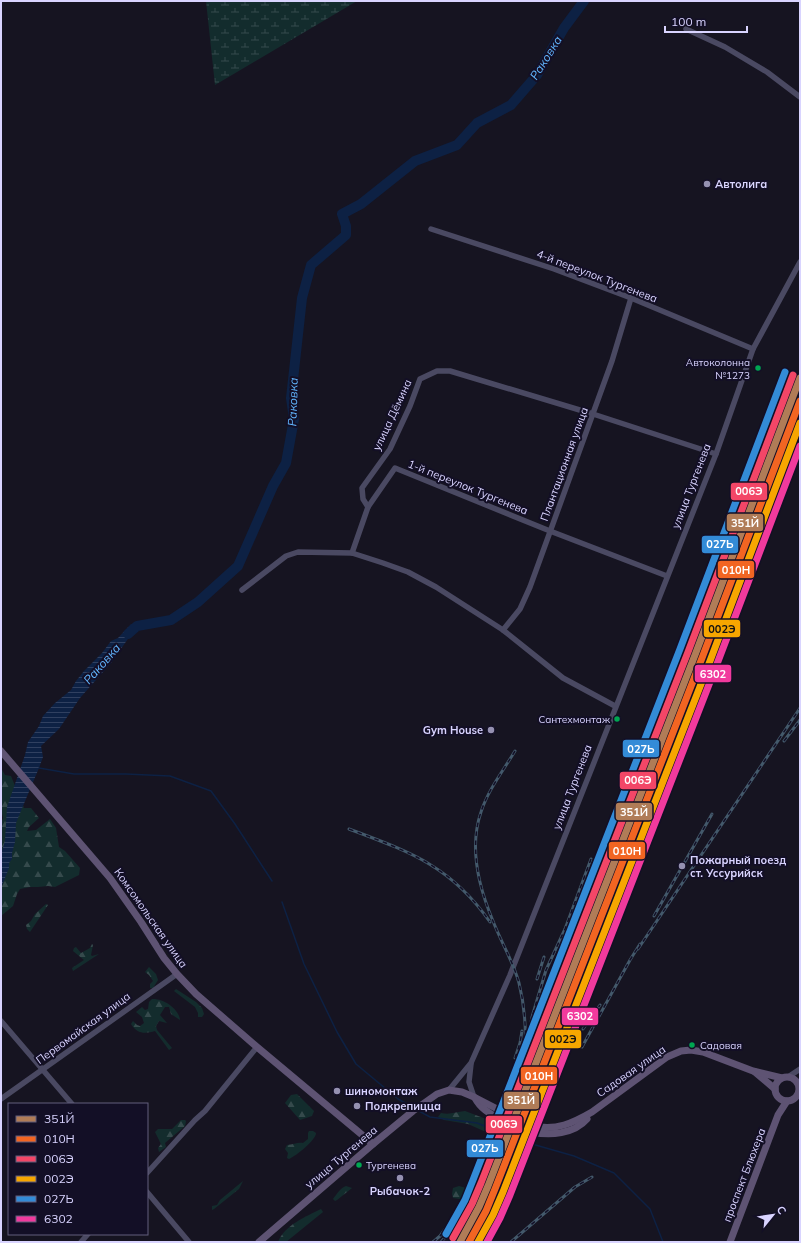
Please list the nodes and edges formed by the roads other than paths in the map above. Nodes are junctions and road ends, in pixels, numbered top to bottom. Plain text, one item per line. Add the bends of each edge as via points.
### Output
1 (686, 29) dead end
2 (800, 97) edge
3 (430, 228) dead end
4 (800, 262) edge
5 (631, 298) junction
6 (753, 349) junction
7 (593, 414) junction
8 (716, 454) junction
9 (368, 507) junction
10 (550, 531) junction
11 (352, 553) junction
12 (667, 576) junction
13 (242, 590) dead end
14 (503, 630) junction
15 (615, 706) junction
16 (1, 751) edge
17 (177, 974) junction
18 (1, 1021) edge
19 (257, 1047) junction
20 (471, 1063) junction
21 (800, 1069) edge
22 (42, 1070) junction
23 (753, 1071) junction
24 (785, 1077) junction
25 (799, 1088) edge
26 (775, 1089) junction
27 (449, 1090) junction
28 (777, 1096) junction
29 (474, 1097) junction
30 (1, 1099) edge
31 (793, 1101) edge
32 (71, 1103) edge
33 (778, 1115) junction
34 (502, 1116) tunnel mouth
35 (533, 1129) tunnel mouth
36 (373, 1144) junction
37 (148, 1172) edge
38 (148, 1193) edge
39 (189, 1242) edge
40 (258, 1242) edge
41 (730, 1242) edge

1 - 2 street via 725,47 761,68
3 - 5 street, 4-й переулок Тургенева via 554,269
4 - 6 street, улица Тургенева
5 - 6 street, 4-й переулок Тургенева
5 - 7 street, Плантационная улица
6 - 8 street, улица Тургенева
7 - 8 street
7 - 9 street, улица Дёмина via 450,371 428,374 420,379 390,449 362,488 363,499
7 - 10 street, Плантационная улица
8 - 12 street, улица Тургенева
9 - 10 street, 1-й переулок Тургенева via 396,468
9 - 11 street
10 - 12 street, 1-й переулок Тургенева
10 - 14 street, Плантационная улица via 520,609
11 - 13 street via 298,552 286,556
11 - 14 street via 408,572 436,586
12 - 15 street, улица Тургенева
14 - 15 street via 563,678
15 - 20 street, улица Тургенева via 524,940
16 - 17 main road, Комсомольская улица via 110,878
17 - 19 main road, Комсомольская улица
17 - 22 street, Первомайская улица
18 - 22 street
19 - 36 main road, Комсомольская улица
19 - 37 street via 205,1112
20 - 27 street, улица Тургенева
20 - 29 street via 469,1082
21 - 24 street
22 - 30 street, Первомайская улица
22 - 32 street
23 - 24 main road
23 - 26 main road
23 - 35 main road, Садовая улица via 703,1052 681,1051 667,1057 592,1112 559,1127
24 - 25 main road via 795,1080
24 - 26 main road via 777,1082
25 - 31 main road
26 - 28 main road
27 - 29 main road
27 - 36 main road, улица Тургенева via 437,1094 413,1111
28 - 31 main road via 784,1101
28 - 33 main road
29 - 34 main road
31 - 33 main road
33 - 41 main road, проспект Блюхера
36 - 40 main road, улица Тургенева
38 - 39 street

